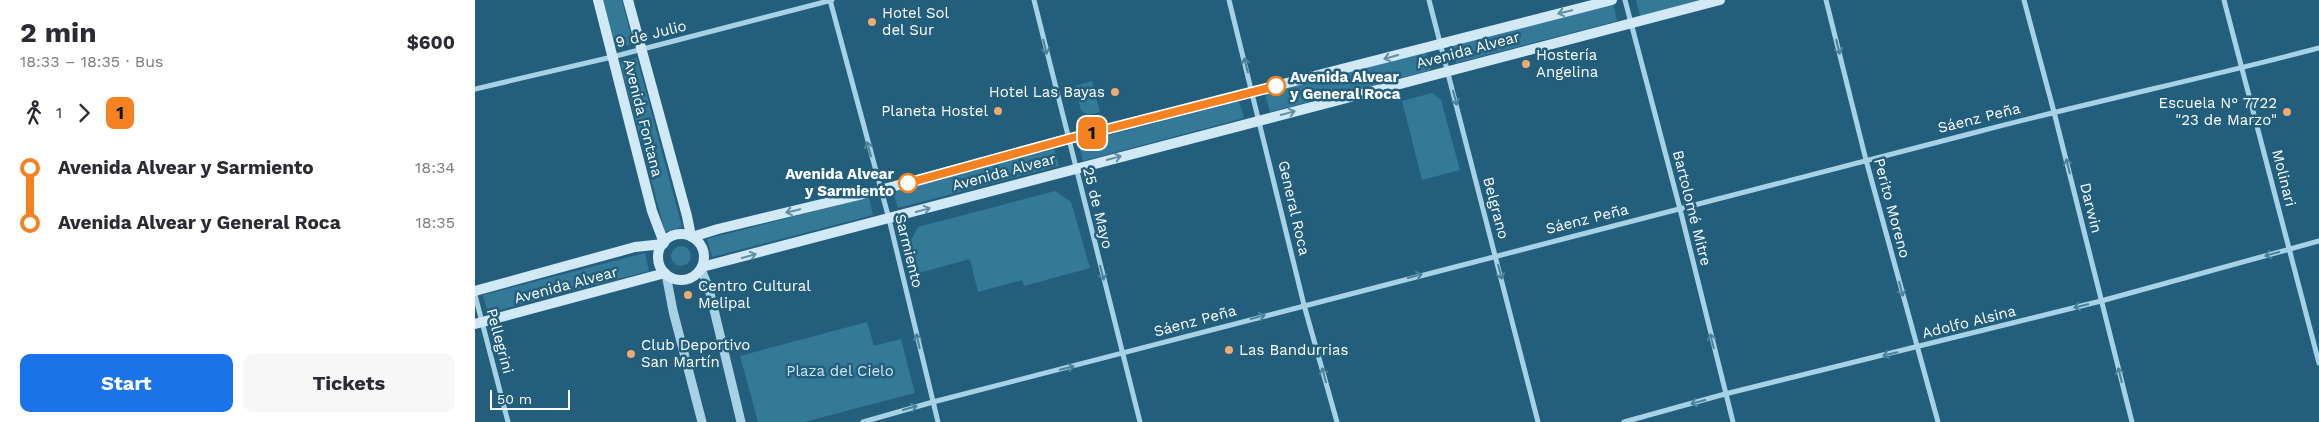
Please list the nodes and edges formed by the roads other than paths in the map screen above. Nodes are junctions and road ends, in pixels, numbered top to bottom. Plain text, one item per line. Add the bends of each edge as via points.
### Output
1 (598, 0) edge
2 (628, 0) edge
3 (831, 0) edge
4 (1034, 0) edge
5 (1229, 0) edge
6 (1429, 0) edge
7 (1612, 0) edge
8 (1625, 0) edge
9 (1720, 0) edge
10 (1825, 0) edge
11 (2024, 0) edge
12 (2223, 0) edge
13 (1630, 24) junction
14 (1440, 43) junction
15 (2319, 48) edge
16 (641, 50) junction
17 (612, 57) junction
18 (2243, 68) junction
19 (1448, 71) junction
20 (475, 89) edge
21 (1253, 92) junction
22 (2054, 112) junction
23 (1260, 120) junction
24 (1068, 139) junction
25 (1866, 160) junction
26 (1075, 168) junction
27 (880, 190) junction
28 (1680, 208) junction
29 (889, 219) junction
30 (691, 237) junction
31 (2319, 241) edge
32 (663, 243) junction
33 (2289, 249) junction
34 (1495, 255) junction
35 (701, 268) junction
36 (665, 273) junction
37 (475, 291) edge
38 (475, 295) edge
39 (2101, 301) junction
40 (1304, 305) junction
41 (479, 323) edge
42 (1917, 348) junction
43 (1123, 353) junction
44 (2319, 363) edge
45 (1725, 394) junction
46 (933, 402) junction
47 (508, 422) edge
48 (702, 422) edge
49 (741, 422) edge
50 (863, 422) edge
51 (938, 422) edge
52 (1140, 422) edge
53 (1337, 422) edge
54 (1538, 422) edge
55 (1623, 422) edge
56 (1733, 422) edge
57 (1938, 422) edge
58 (2132, 422) edge

1 - 17 main road, Avenida Fontana
2 - 16 main road, Avenida Fontana
3 - 16 street, 9 de Julio
27 -> 3 street, Sarmiento
4 -> 24 street, 25 de Mayo
21 -> 5 street, General Roca
6 - 14 street, Belgrano
7 -> 14 main road, Avenida Alvear
8 - 13 street, Bartolomé Mitre
9 - 13 main road, Avenida Alvear
10 -> 25 street, Perito Moreno
11 - 22 street, Darwin
12 - 18 street, Molinari
13 - 19 main road, Avenida Alvear
13 - 28 street, Bartolomé Mitre
14 - 19 street, Belgrano
14 -> 21 main road, Avenida Alvear
15 - 18 street, Sáenz Peña
16 - 17 street, 9 de Julio
16 - 30 main road, Avenida Fontana
17 - 20 street, 9 de Julio
17 - 32 main road, Avenida Fontana
18 - 22 street, Sáenz Peña
18 - 33 street, Molinari
23 -> 19 main road, Avenida Alvear
19 -> 34 street, Belgrano
21 - 23 street, General Roca
21 - 24 main road, Avenida Alvear
22 - 25 street, Sáenz Peña
39 -> 22 street, Darwin
26 -> 23 main road, Avenida Alvear
23 - 40 street, General Roca
24 - 26 street, 25 de Mayo
24 - 27 main road, Avenida Alvear
25 - 28 street, Sáenz Peña
25 -> 42 street, Perito Moreno
29 -> 26 main road, Avenida Alvear
26 -> 43 street, 25 de Mayo
27 - 29 street, Sarmiento
27 -> 30 main road, Avenida Alvear
28 - 34 street, Sáenz Peña
45 -> 28 street, Bartolomé Mitre
35 -> 29 main road, Avenida Alvear
46 -> 29 street, Sarmiento
30 - 32 main road via 678,234
30 - 35 main road via 702,248 704,259
31 - 33 street, Adolfo Alsina
32 - 36 main road via 659,262
32 - 37 main road, Avenida Alvear via 635,247
33 -> 39 street, Adolfo Alsina
33 - 44 street, Molinari
40 -> 34 street, Sáenz Peña
34 -> 54 street, Belgrano
35 - 36 main road via 687,280 675,279
35 - 49 street
36 - 41 main road, Avenida Alvear
36 - 48 street
38 - 41 street, Pellegrini
39 -> 42 street, Adolfo Alsina
58 -> 39 street, Darwin
43 -> 40 street, Sáenz Peña
53 -> 40 street, General Roca
41 - 47 street, Pellegrini
42 -> 45 street, Adolfo Alsina
42 - 57 street, Perito Moreno
46 -> 43 street, Sáenz Peña
43 - 52 street, 25 de Mayo
45 -> 55 street, Adolfo Alsina
45 - 56 street, Bartolomé Mitre
50 -> 46 street, Sáenz Peña
46 - 51 street, Sarmiento

